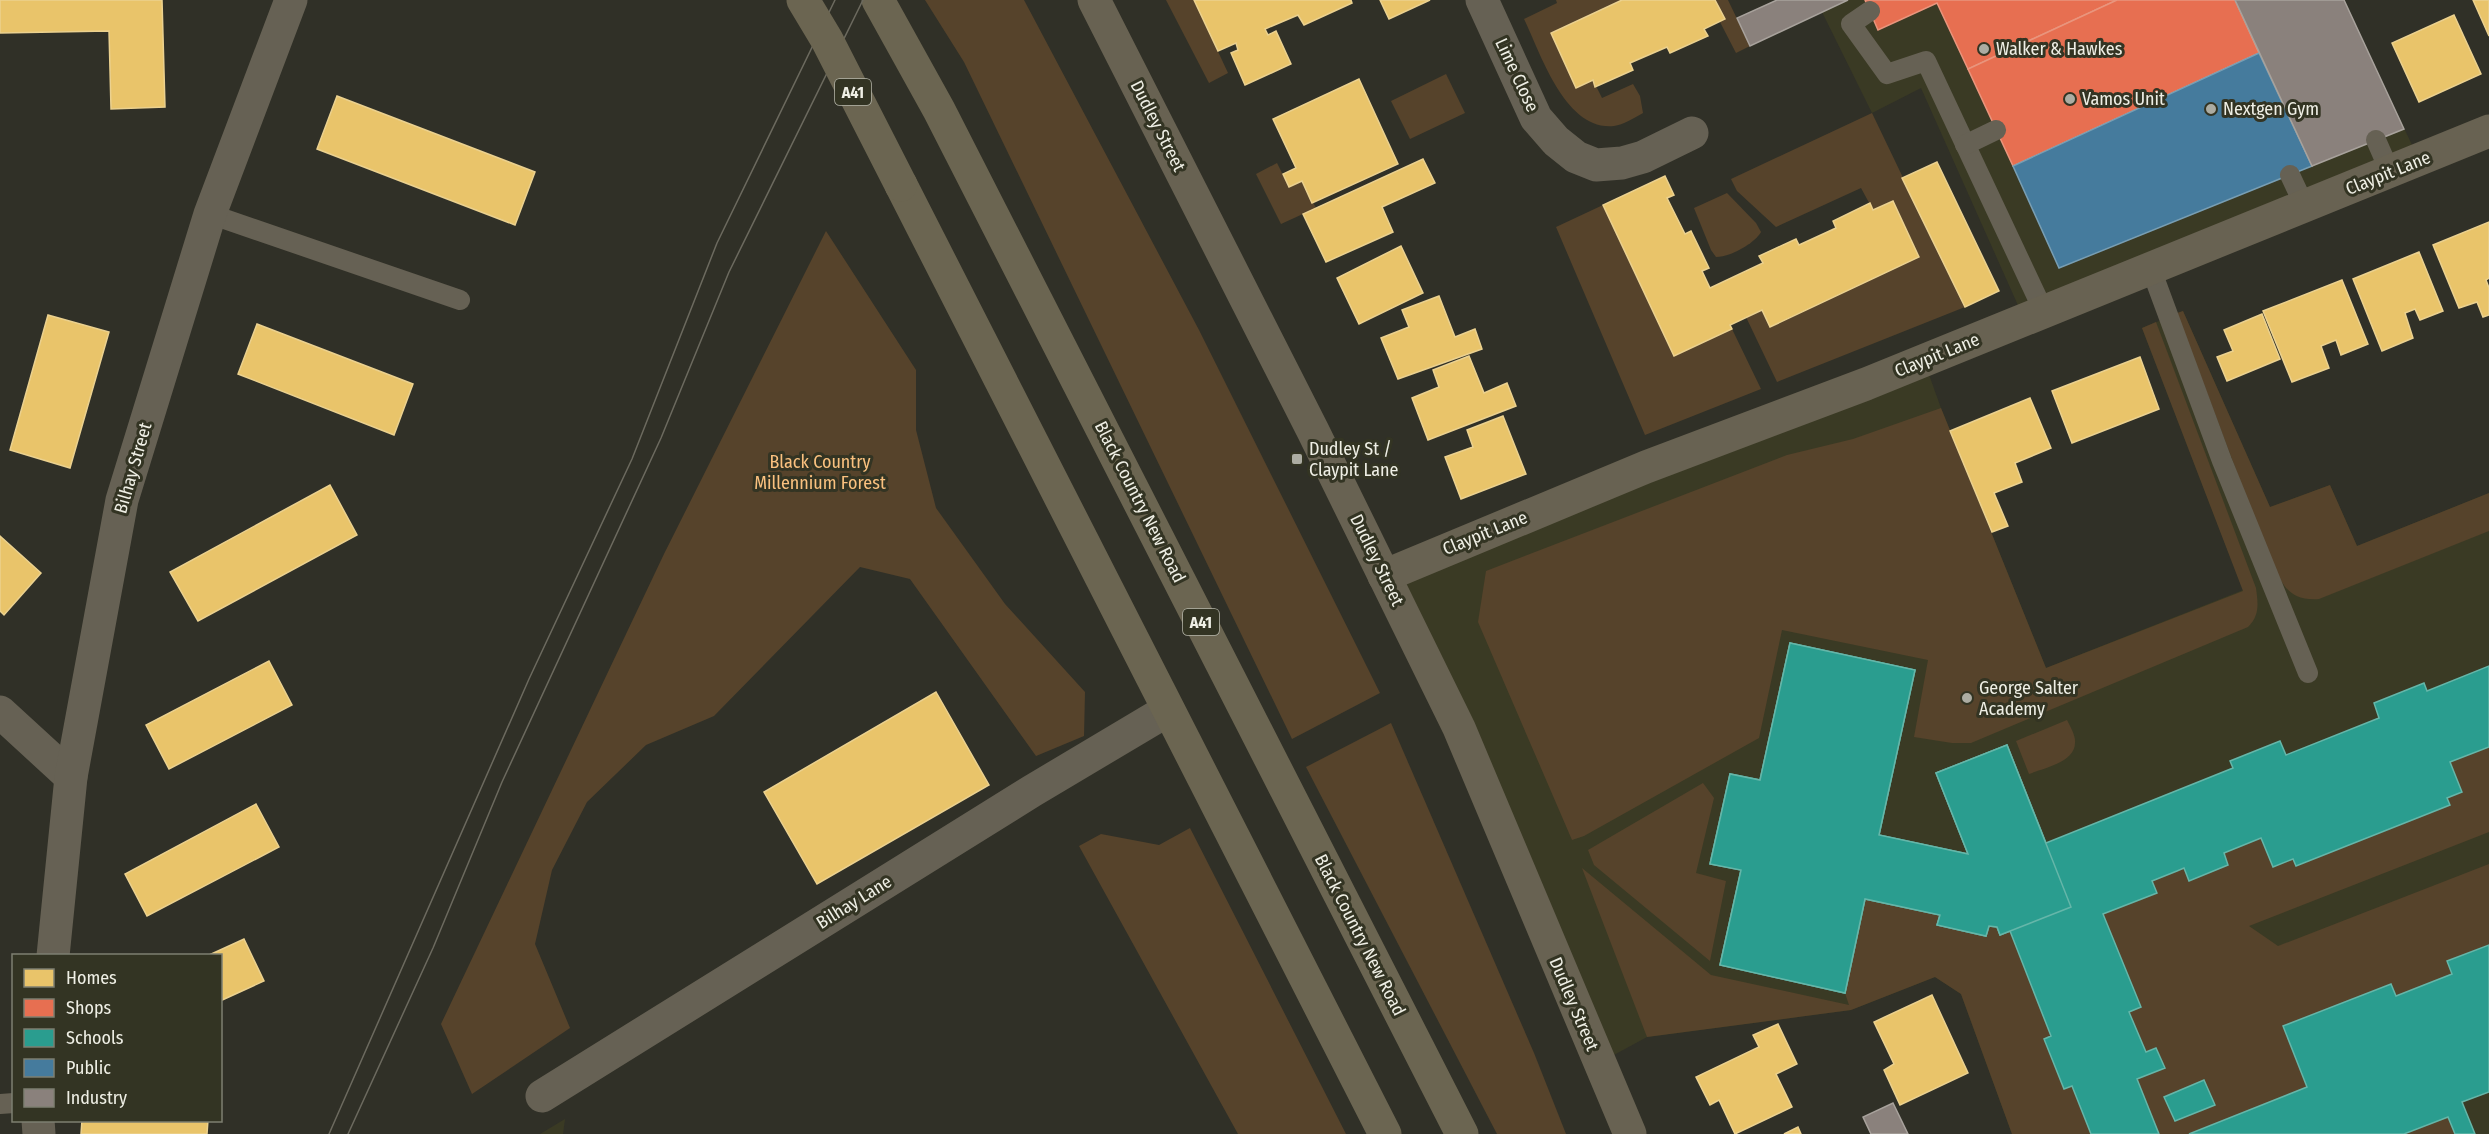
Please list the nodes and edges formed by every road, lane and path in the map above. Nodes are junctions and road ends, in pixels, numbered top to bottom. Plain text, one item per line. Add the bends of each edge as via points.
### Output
1 (291, 0) edge
2 (803, 0) edge
3 (878, 0) edge
4 (1094, 0) edge
5 (1482, 0) edge
6 (1870, 11) dead end
7 (1996, 130) dead end
8 (2489, 131) edge
9 (1692, 133) dead end
10 (2376, 140) dead end
11 (1965, 145) junction
12 (2390, 172) junction
13 (2290, 174) dead end
14 (2305, 207) junction
15 (210, 214) junction
16 (2151, 269) junction
17 (460, 300) dead end
18 (2044, 312) junction
19 (1384, 576) junction
20 (2308, 673) dead end
21 (1168, 710) junction
22 (0, 712) edge
23 (71, 777) junction
24 (53, 954) edge
25 (542, 1096) dead end
26 (1385, 1134) edge
27 (1462, 1134) edge
28 (1630, 1134) edge

1 - 15 street, Bilhay Street
2 - 21 highway, A41, bridge via 827,40
3 - 27 highway, Black Country New Road / A41 via 939,110
4 - 19 street, Dudley Street
5 - 9 street, Lime Close via 1536,118 1576,157 1596,165 1622,163
6 - 11 lane via 1851,24 1867,47 1887,74 1926,61
7 - 11 lane
8 - 12 street, Claypit Lane
10 - 12 lane
11 - 18 lane
12 - 14 street, Claypit Lane
13 - 14 lane
14 - 16 street, Claypit Lane
15 - 17 lane
15 - 23 street, Bilhay Street via 122,500
16 - 18 street, Claypit Lane
16 - 20 lane via 2222,461
18 - 19 street, Claypit Lane via 1646,467
19 - 28 street, Dudley Street via 1459,728
21 - 25 street, Bilhay Lane
21 - 26 highway, A41
22 - 23 street
23 - 24 street, Bilhay Street

